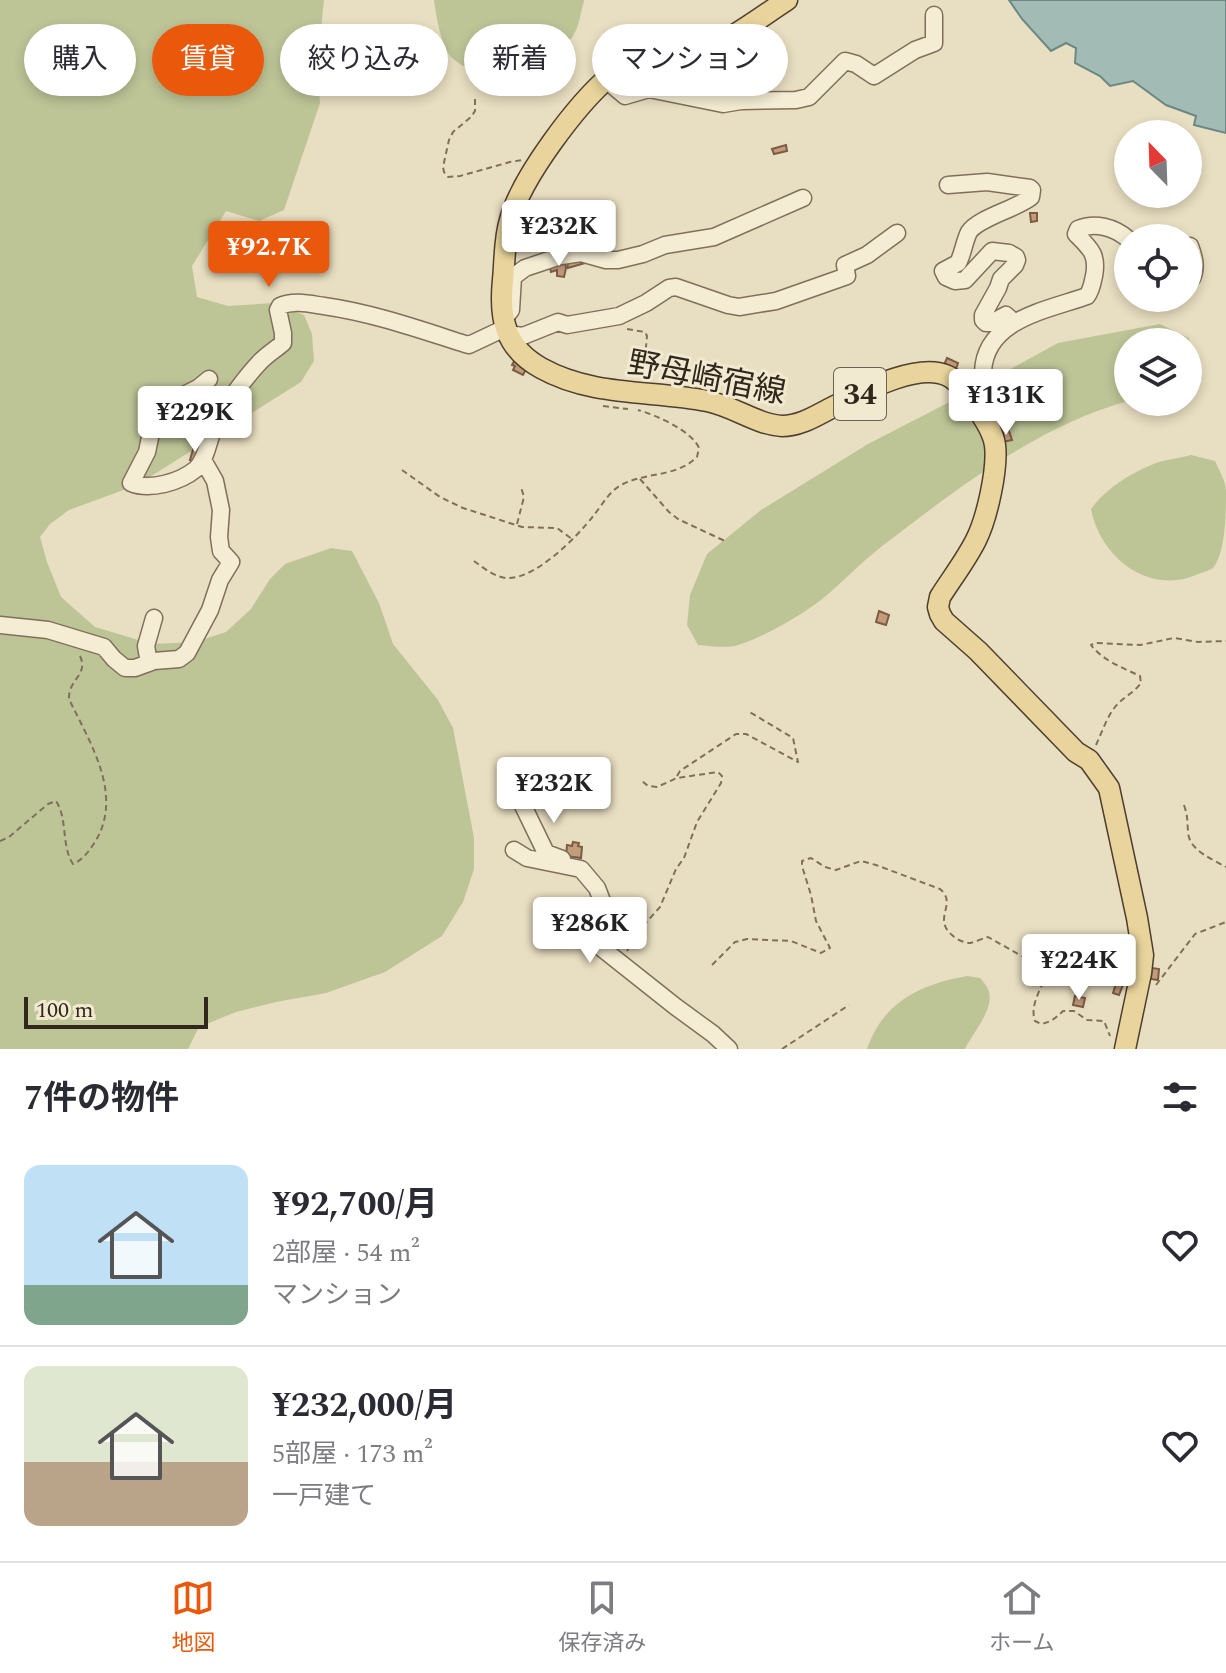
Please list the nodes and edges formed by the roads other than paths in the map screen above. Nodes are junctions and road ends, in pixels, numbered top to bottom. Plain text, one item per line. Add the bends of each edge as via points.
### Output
1 (787, 0) edge
2 (934, 15) dead end
3 (750, 24) edge
4 (592, 95) edge
5 (684, 96) edge
6 (948, 185) dead end
7 (803, 198) dead end
8 (1114, 230) edge
9 (897, 233) dead end
10 (1015, 323) junction
11 (505, 328) junction
12 (209, 379) dead end
13 (989, 428) junction
14 (203, 460) junction
15 (154, 618) dead end
16 (0, 625) edge
17 (149, 663) junction
18 (514, 787) dead end
19 (514, 850) dead end
20 (581, 869) junction
21 (1117, 1043) edge
22 (729, 1049) edge

1 - 3 main road
2 - 5 street via 934,43 874,76 845,61 809,97 796,100 723,104
4 - 11 main road via 525,184 510,219 501,299
6 - 10 street via 987,182 1032,190 1024,203 972,228 958,263 943,271 955,281 965,280 992,251 1016,257 983,315 986,323 1006,315
7 - 11 street via 714,237 618,260 581,253 525,268 513,277
8 - 10 street via 1094,225 1078,229 1076,234 1096,263 1087,296
9 - 11 street via 845,265 847,276 776,301 739,307 676,287 619,316 558,322 523,336
10 - 13 street via 987,349 984,360
11 - 13 main road, 野母崎宿線 / 34 via 527,358 571,382 705,400 782,426 809,420 890,380 937,373 960,386
11 - 14 street via 469,345 347,309 280,306 283,343 261,360 230,401 210,434
12 - 14 street via 156,409 147,452 131,483 165,484 188,475
13 - 21 main road, 野母崎宿線 / 34 via 995,444 987,511 938,607 944,621 1089,760 1109,788 1143,955 1139,986
14 - 17 street via 215,481 221,510 221,551 231,562 187,653
15 - 17 street via 146,646
16 - 17 street via 48,630 104,647 125,668
18 - 20 street via 546,853
19 - 20 street via 527,858
20 - 22 street via 602,901 594,942

